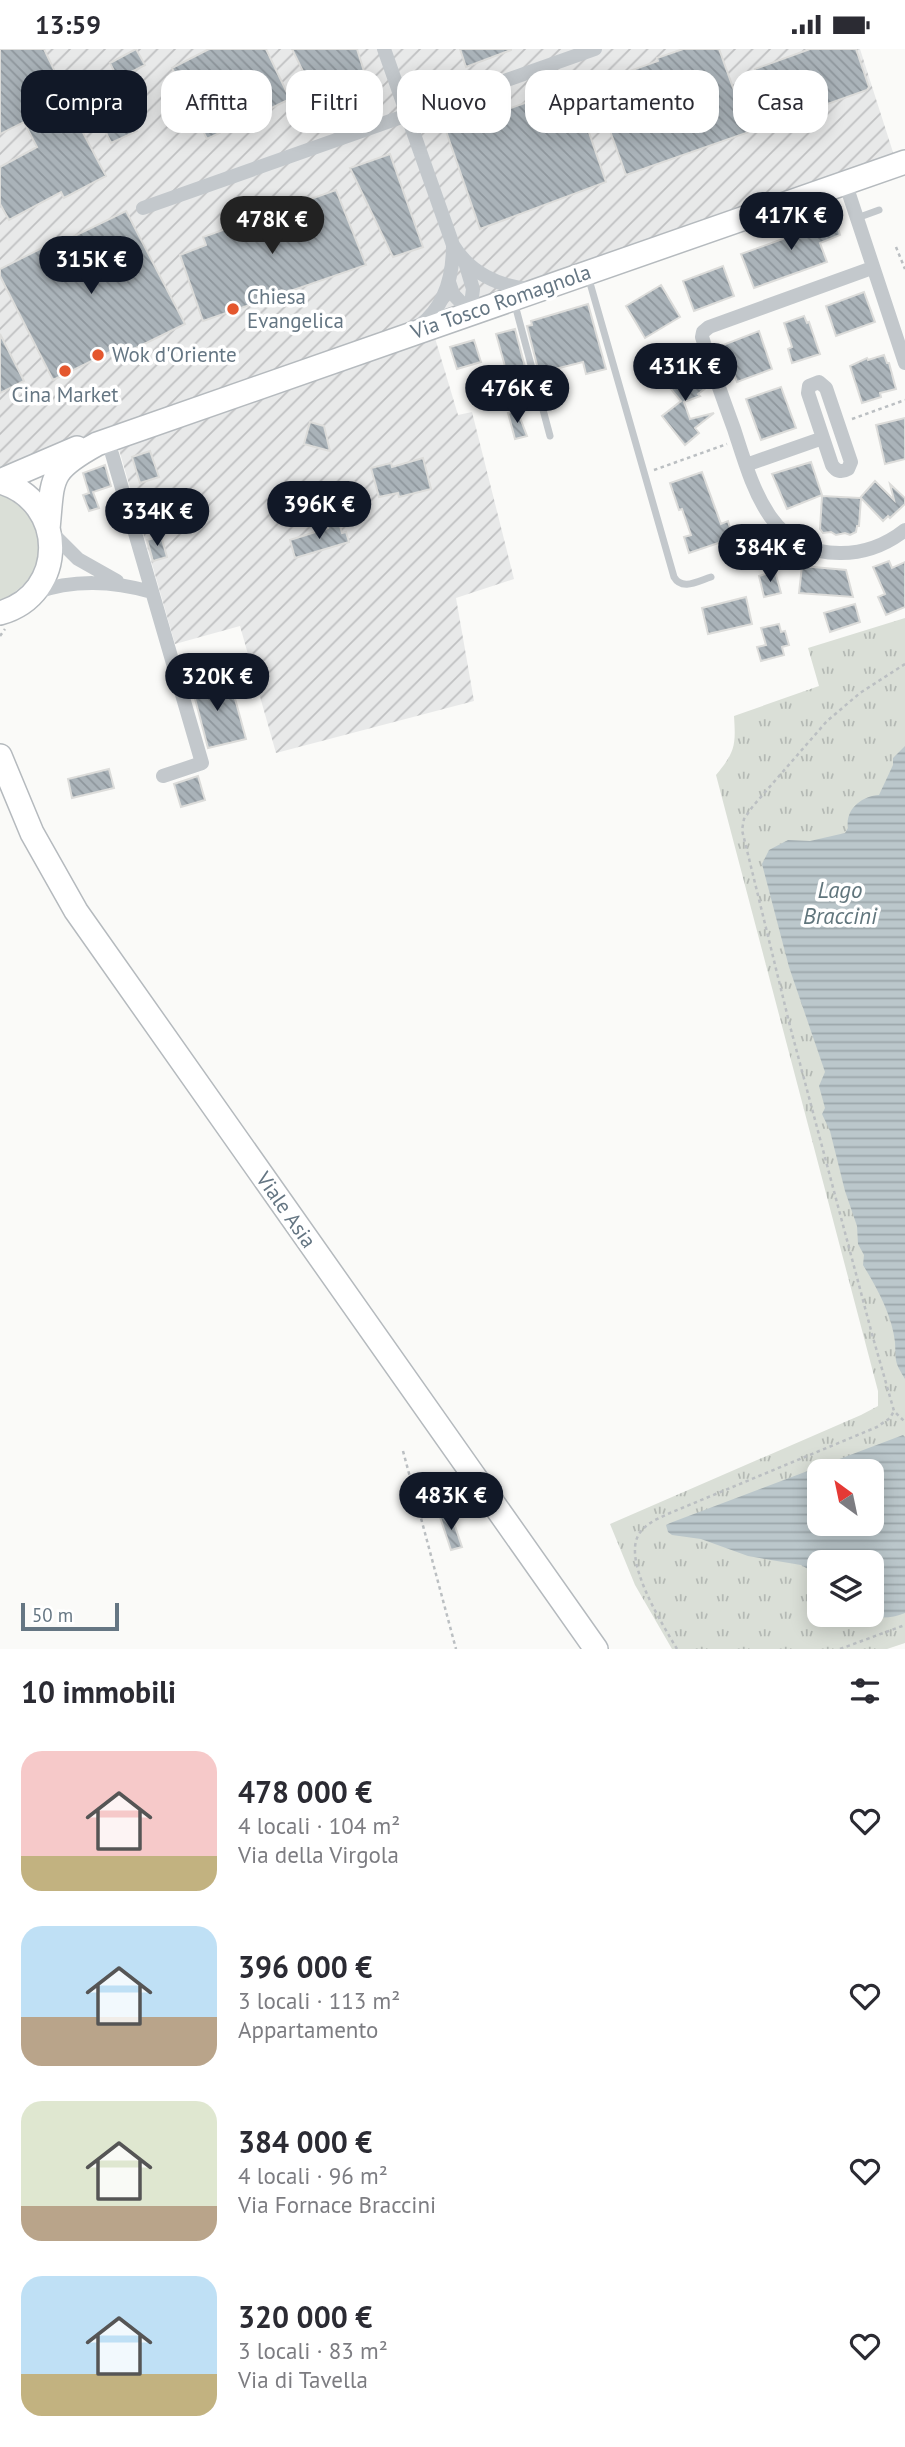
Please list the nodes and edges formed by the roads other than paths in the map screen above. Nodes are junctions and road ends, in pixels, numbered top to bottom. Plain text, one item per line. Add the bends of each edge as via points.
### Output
1 (384, 49) edge
2 (595, 49) edge
3 (511, 79) edge
4 (397, 87) edge
5 (397, 119) edge
6 (413, 133) edge
7 (905, 162) edge
8 (845, 182) junction
9 (143, 208) dead end
10 (879, 210) dead end
11 (856, 218) junction
12 (453, 245) junction
13 (465, 262) junction
14 (872, 268) junction
15 (587, 272) junction
16 (449, 282) junction
17 (536, 290) junction
18 (513, 297) junction
19 (470, 312) junction
20 (407, 334) junction
21 (905, 363) edge
22 (550, 436) dead end
23 (823, 438) junction
24 (104, 449) junction
25 (746, 465) junction
26 (0, 482) edge
27 (48, 529) junction
28 (905, 530) edge
29 (711, 577) dead end
30 (125, 585) junction
31 (152, 592) junction
32 (12, 609) edge
33 (0, 757) edge
34 (163, 776) dead end
35 (596, 1649) edge

1 - 4 street
2 - 3 street
5 - 9 street
6 - 12 street
7 - 8 main road, Via Tosco Romagnola
8 - 11 street
8 - 15 main road, Via Tosco Romagnola
10 - 11 lane
11 - 14 street
12 - 13 street
12 - 16 street
13 - 17 street via 490,279
13 - 19 street via 473,289
14 - 21 street
14 - 25 street via 704,330 702,337
15 - 17 main road, Via Tosco Romagnola
15 - 29 lane via 677,583
16 - 19 street via 453,294
16 - 20 street via 435,312
17 - 18 main road, Via Tosco Romagnola
18 - 19 main road, Via Tosco Romagnola
18 - 22 lane
19 - 20 main road, Via Tosco Romagnola
20 - 24 main road, Via Tosco Romagnola
23 - 23 street via 808,393 809,386 819,382 826,386 851,462 848,469 834,467
23 - 25 street
24 - 26 main road, Via Tosco Romagnola via 70,449
24 - 27 main road, Via Tosco Romagnola via 64,464 54,478
24 - 31 street
25 - 28 street via 771,519 803,545 834,553 862,551
26 - 27 main road via 33,501
27 - 30 street via 78,559
27 - 32 main road, Via Tosco Romagnola via 51,552 40,584
30 - 31 street
30 - 32 street via 68,583
31 - 34 street via 202,762
33 - 35 main road, Viale Asia via 32,832 76,911

